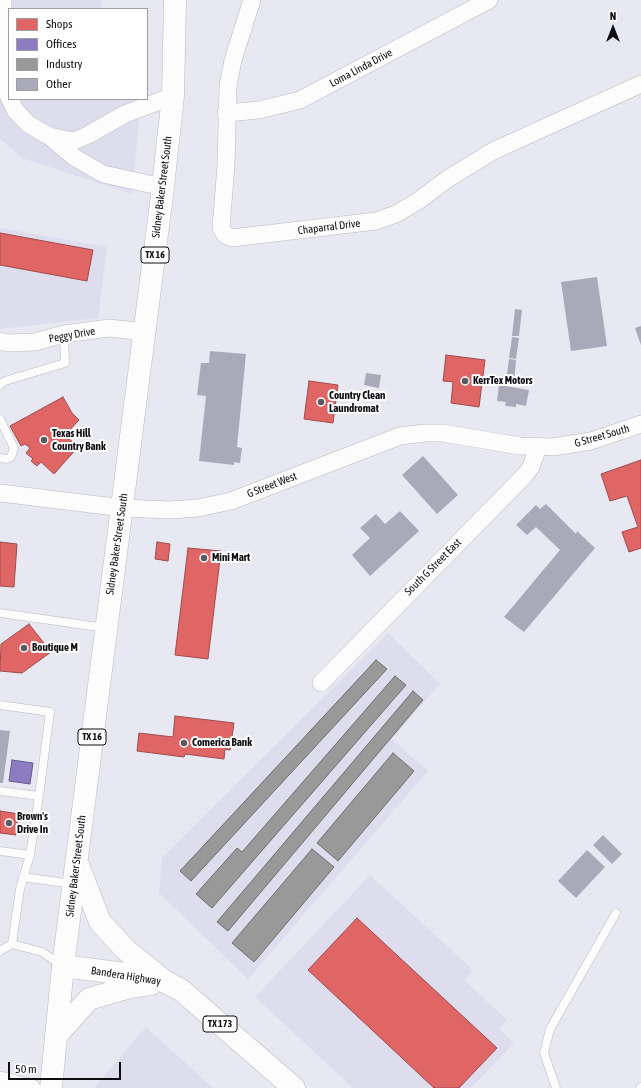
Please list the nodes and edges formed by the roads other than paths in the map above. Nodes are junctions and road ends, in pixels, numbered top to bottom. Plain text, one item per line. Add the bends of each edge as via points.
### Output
1 (3, 0) edge
2 (175, 0) edge
3 (252, 0) edge
4 (488, 0) edge
5 (641, 84) edge
6 (8, 95) edge
7 (173, 96) junction
8 (10, 100) edge
9 (226, 113) junction
10 (49, 136) junction
11 (163, 187) junction
12 (145, 332) junction
13 (64, 334) junction
14 (0, 341) edge
15 (0, 385) edge
16 (0, 419) edge
17 (641, 424) edge
18 (538, 447) junction
19 (0, 458) edge
20 (0, 493) edge
21 (123, 508) junction
22 (0, 613) edge
23 (106, 628) junction
24 (321, 683) dead end
25 (0, 705) edge
26 (0, 791) edge
27 (38, 796) junction
28 (0, 850) edge
29 (30, 855) junction
30 (23, 877) junction
31 (79, 885) junction
32 (616, 913) dead end
33 (12, 944) junction
34 (0, 951) edge
35 (63, 966) junction
36 (166, 982) junction
37 (56, 1036) junction
38 (0, 1080) edge
39 (32, 1088) edge
40 (51, 1088) edge
41 (294, 1088) edge
42 (556, 1088) edge

1 - 6 street via 3,84
2 - 7 main road, Sidney Baker Street South / TX 16
3 - 9 street, Chaparral Drive via 233,60
4 - 9 street, Loma Linda Drive via 300,100
5 - 9 street, Chaparral Drive via 493,151 396,214 376,221 240,239 225,235 220,228 226,165
7 - 10 street via 125,114 74,141
7 - 11 main road, Sidney Baker Street South / TX 16
8 - 10 street via 15,110 28,124
10 - 11 street via 74,158 103,174
11 - 12 main road, Sidney Baker Street South / TX 16
12 - 13 street, Peggy Drive via 109,328
12 - 21 main road, Sidney Baker Street South / TX 16
13 - 14 street, Peggy Drive via 35,342
13 - 15 lane via 65,363 5,381
16 - 19 lane via 14,448 11,458
17 - 18 street, G Street South via 570,446
18 - 21 street, G Street West via 442,433 412,434 400,436 214,506 185,510
18 - 24 street, South G Street East via 531,468 525,475
20 - 21 street, G Street West
21 - 23 main road, Sidney Baker Street South / TX 16
22 - 23 lane
23 - 31 main road, Sidney Baker Street South / TX 16 via 76,859
25 - 27 lane via 50,712
26 - 27 lane
27 - 29 lane
28 - 29 lane
29 - 30 lane
30 - 31 lane
30 - 33 lane
31 - 35 main road, Sidney Baker Street South
31 - 36 main road via 100,922 126,950
32 - 42 lane via 550,1029 544,1053
33 - 34 lane
33 - 35 lane via 42,952
35 - 36 main road, Bandera Highway / TX 173 via 150,977
35 - 37 main road, Sidney Baker Street South
36 - 37 main road via 130,987 89,999
36 - 41 main road, Bandera Highway / TX 173 via 181,990
37 - 40 main road, Sidney Baker Street South
38 - 39 street

